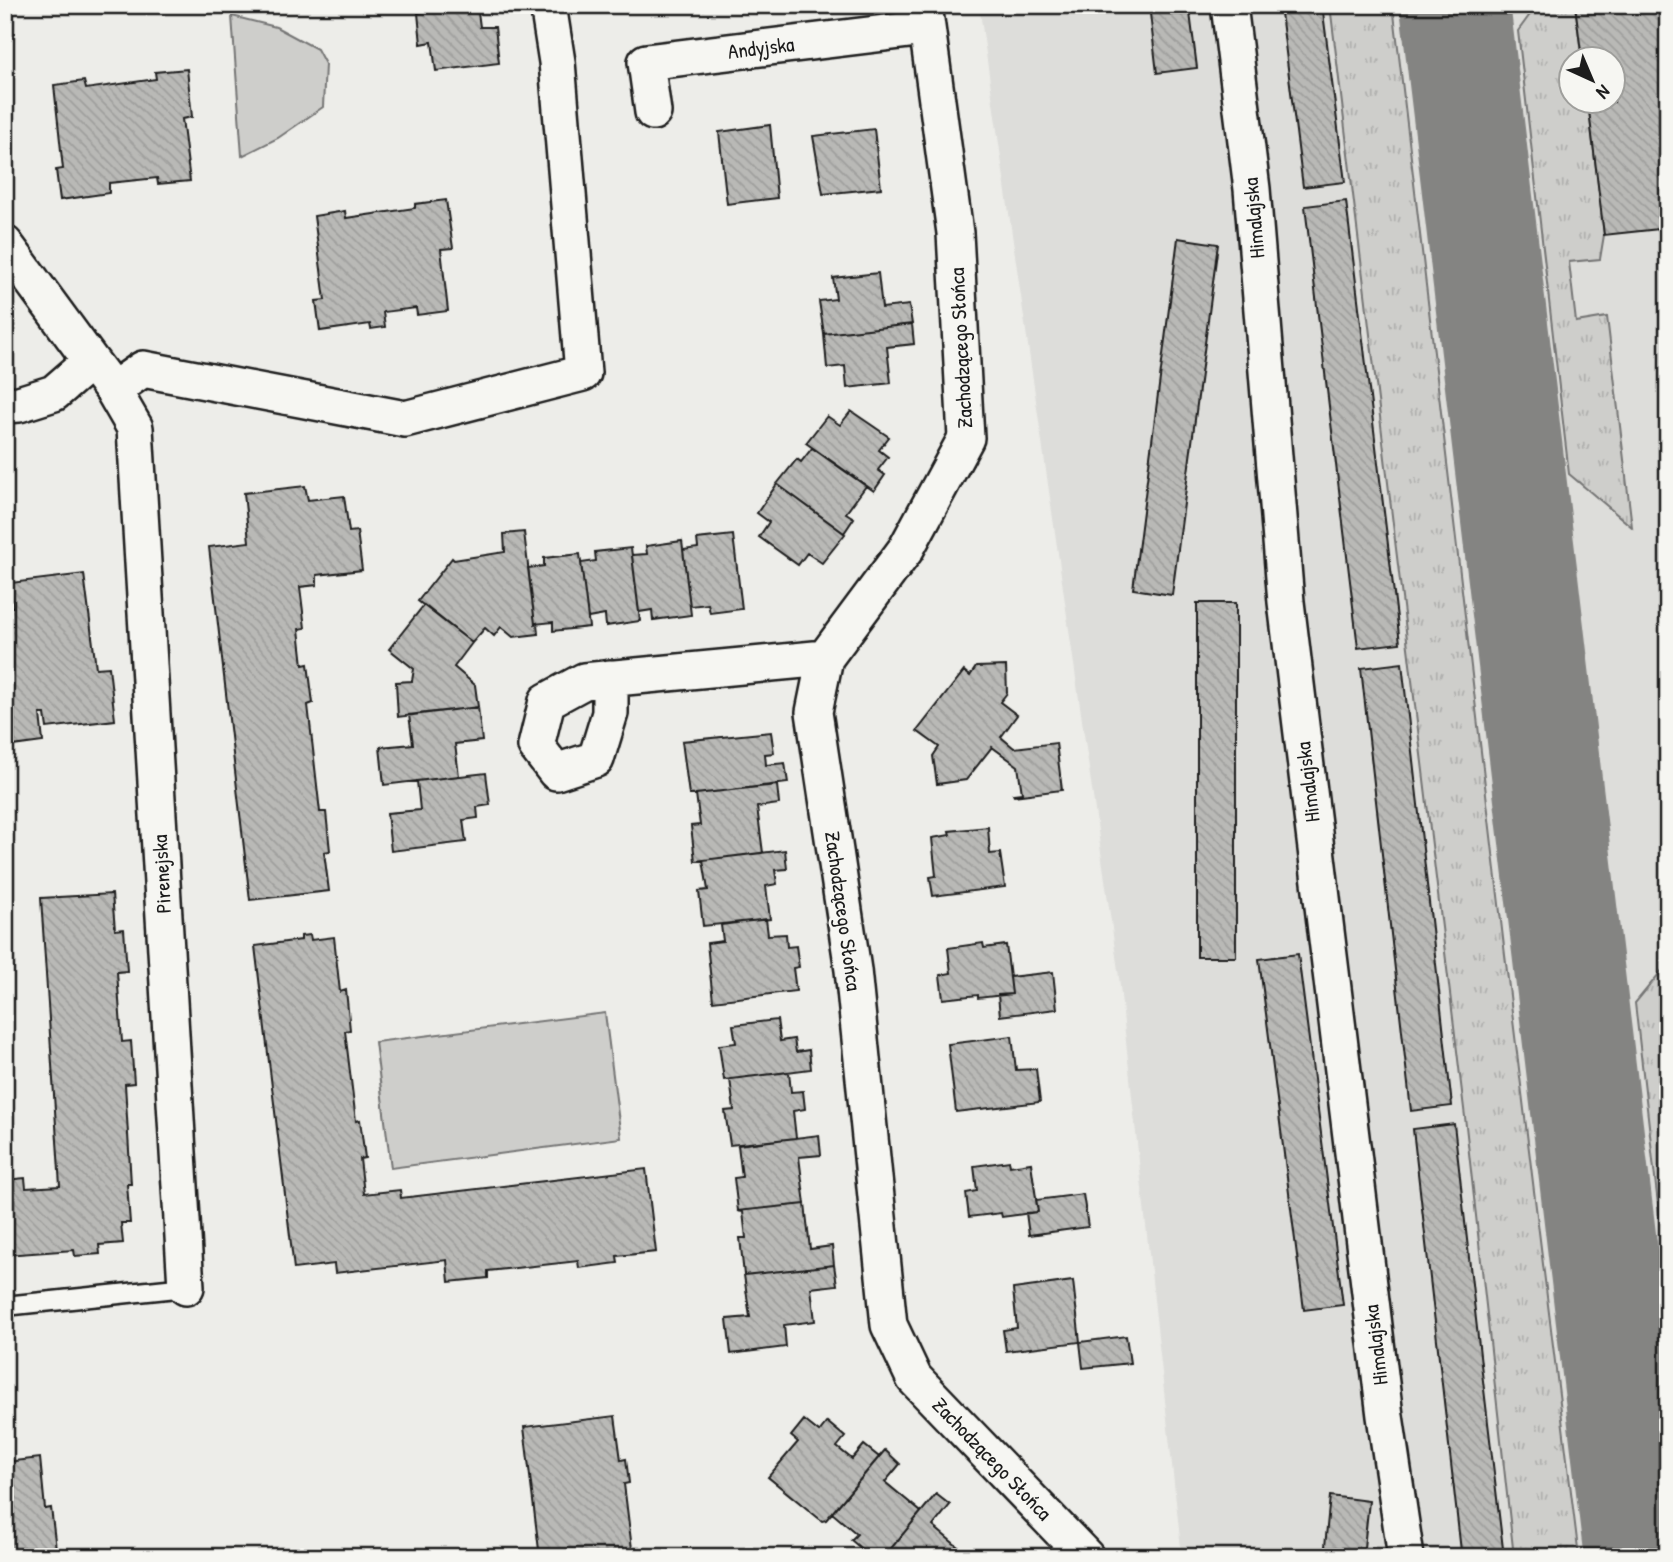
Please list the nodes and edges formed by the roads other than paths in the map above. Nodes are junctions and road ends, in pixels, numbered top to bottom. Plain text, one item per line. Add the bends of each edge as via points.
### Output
1 (548, 5) edge
2 (1229, 5) edge
3 (925, 16) edge
4 (653, 112) dead end
5 (955, 233) joint
6 (5, 244) edge
7 (91, 360) junction
8 (113, 390) junction
9 (5, 405) edge
10 (825, 658) junction
11 (610, 678) dead end
12 (186, 1287) joint
13 (5, 1306) edge
14 (1086, 1557) edge
15 (1406, 1557) edge

1 - 8 street via 557,62 583,373 405,419 143,369
2 - 15 street, Himalajska via 1252,189 1286,602
3 - 4 street, Andyjska via 646,62
3 - 5 street, Andyjska
5 - 10 street, Zachodzącego Słońca via 966,438 906,549
6 - 7 street, Pirenejska
7 - 8 street, Pirenejska
7 - 9 street via 54,393
8 - 12 street, Pirenejska via 135,428
10 - 11 street
10 - 14 street, Zachodzącego Słońca via 814,712 853,970 889,1325 914,1378
12 - 13 lane

